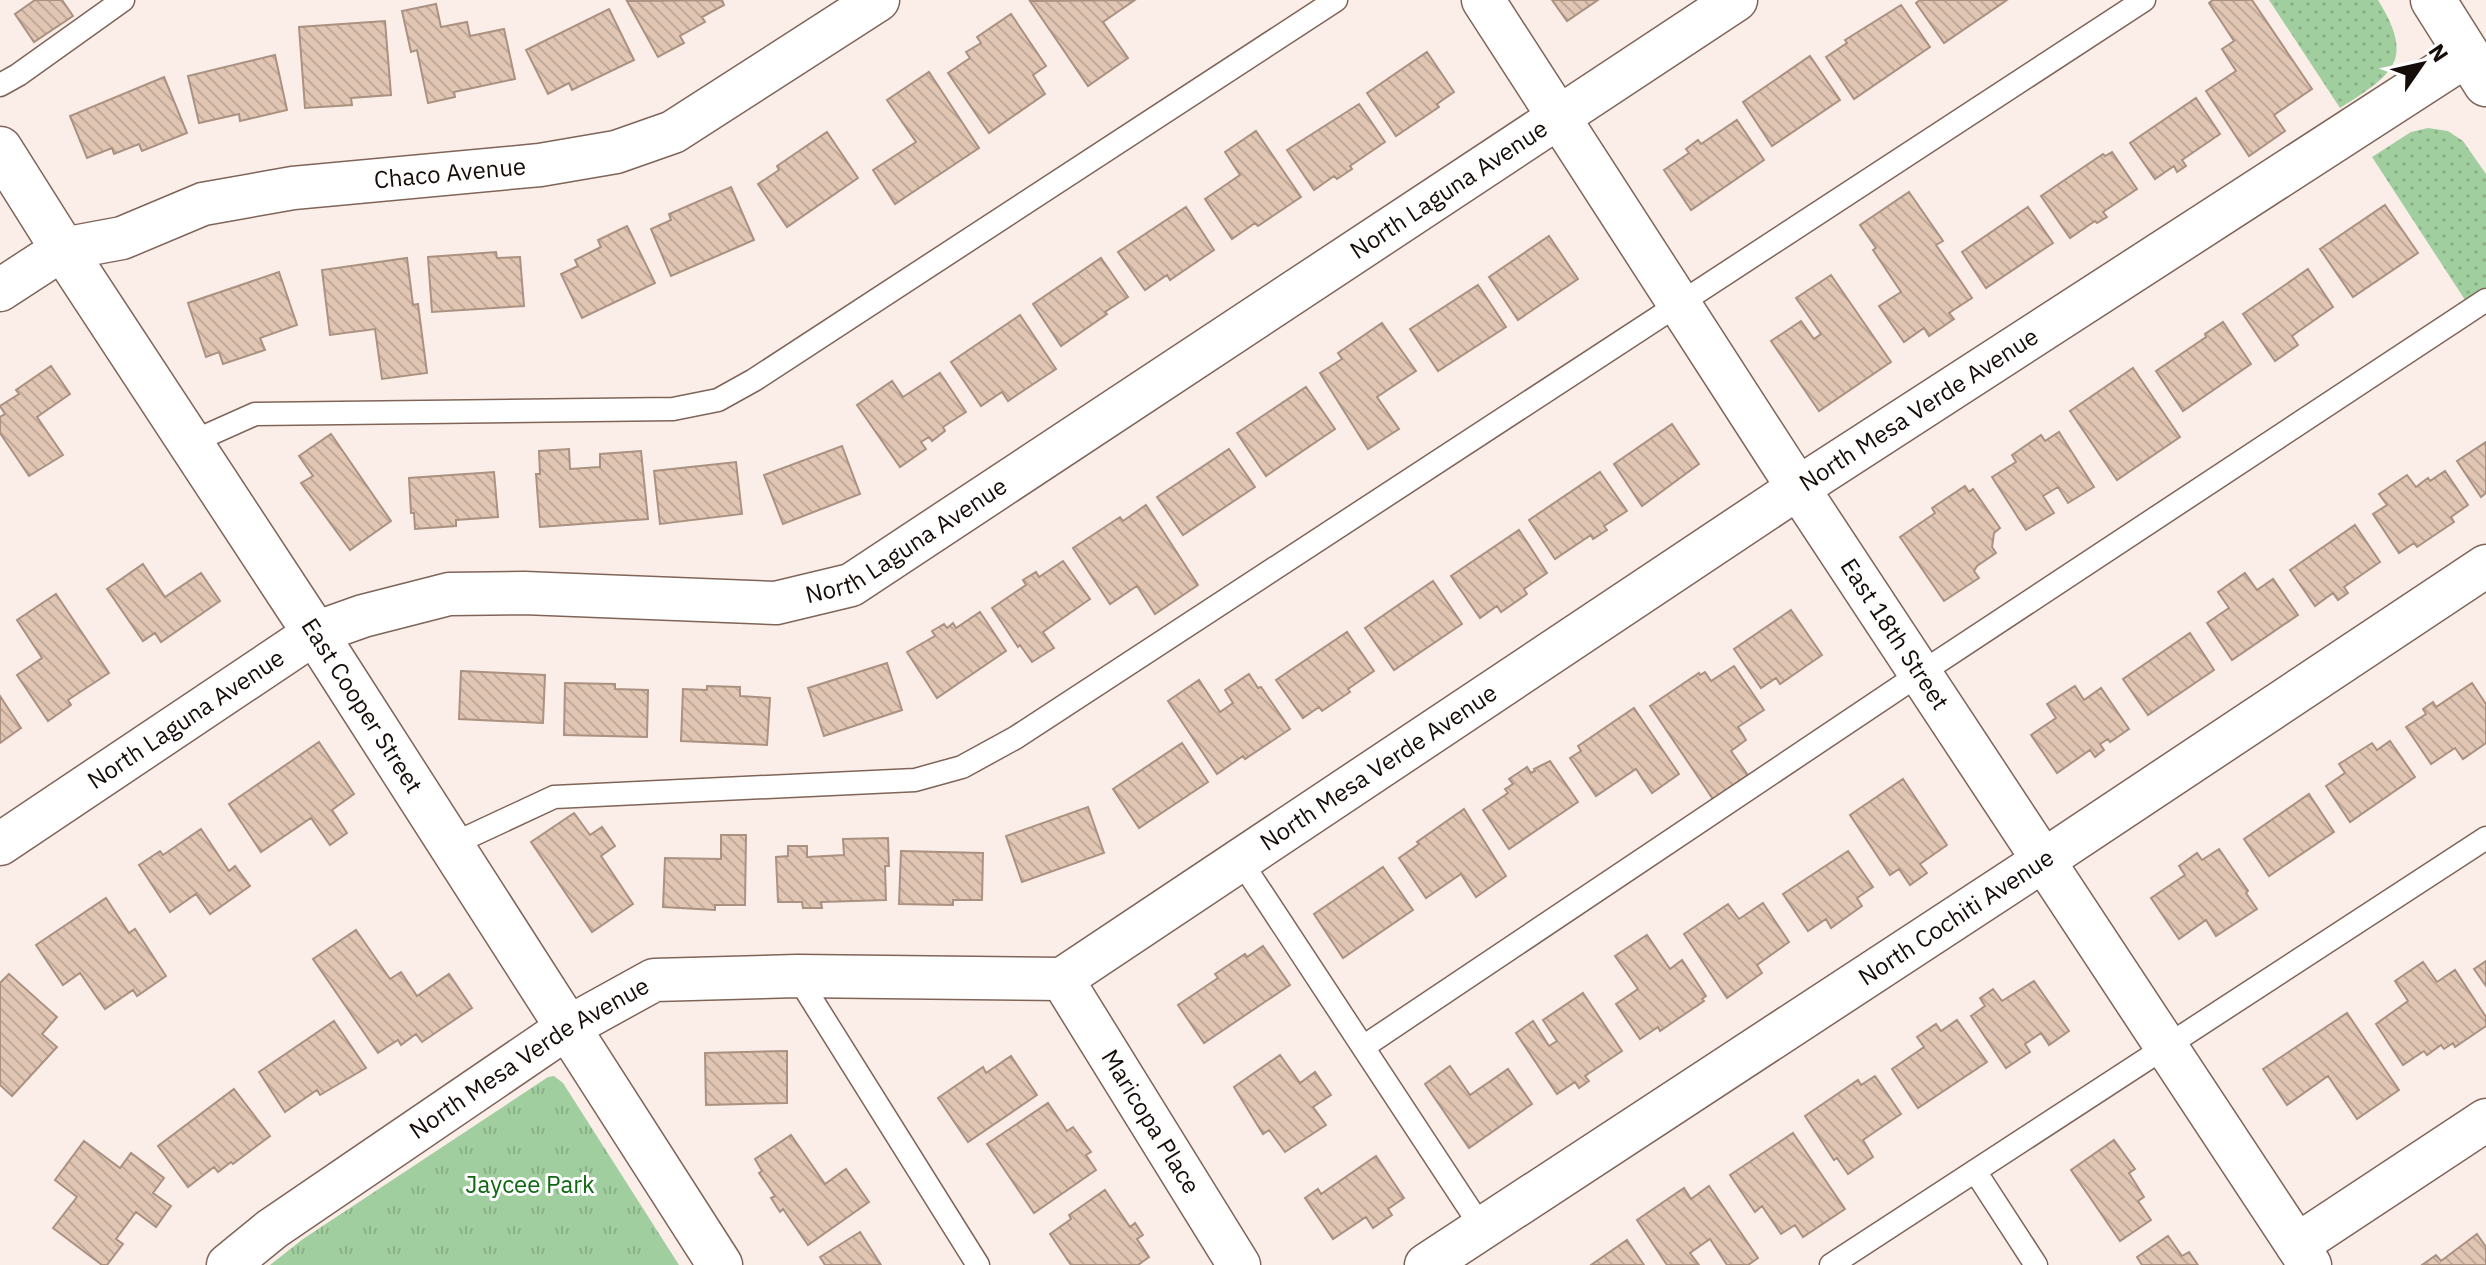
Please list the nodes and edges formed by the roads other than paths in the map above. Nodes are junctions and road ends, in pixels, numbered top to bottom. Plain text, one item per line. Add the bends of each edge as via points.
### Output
1 (123, 0) edge
2 (878, 0) edge
3 (1336, 0) edge
4 (1483, 0) edge
5 (1736, 0) edge
6 (2144, 0) edge
7 (2433, 0) edge
8 (2476, 69) edge
9 (0, 85) edge
10 (1558, 116) junction
11 (0, 149) edge
12 (63, 249) junction
13 (0, 290) edge
14 (2486, 300) edge
15 (1680, 305) junction
16 (190, 443) junction
17 (1798, 488) junction
18 (2486, 566) edge
19 (315, 633) junction
20 (1921, 673) junction
21 (2486, 838) edge
22 (0, 844) edge
23 (451, 845) junction
24 (1240, 860) junction
25 (2044, 860) junction
26 (797, 976) junction
27 (1062, 979) junction
28 (567, 1028) junction
29 (2166, 1046) junction
30 (1363, 1047) junction
31 (2486, 1120) edge
32 (1975, 1171) junction
33 (1482, 1228) junction
34 (2304, 1255) edge
35 (228, 1265) edge
36 (720, 1265) edge
37 (978, 1265) edge
38 (1239, 1265) edge
39 (1426, 1265) edge
40 (1831, 1265) edge
41 (2036, 1265) edge

1 - 9 lane
2 - 12 street, Chaco Avenue via 673,132 616,152 540,165 293,188 203,204 122,238
3 - 16 lane via 718,400 673,409 255,414
4 - 10 street, East 18th Street
5 - 10 street, North Laguna Avenue
6 - 15 lane
7 - 8 street
8 - 17 street, North Mesa Verde Avenue
10 - 15 street, East 18th Street
10 - 19 street, North Laguna Avenue via 851,585 776,603 449,594
11 - 12 street, East Cooper Street
12 - 13 street, Chaco Avenue
12 - 16 street, East Cooper Street
14 - 20 lane
15 - 17 street, East 18th Street
15 - 23 lane via 1015,738 962,767 915,780 554,797
16 - 19 street, East Cooper Street
17 - 20 street, East 18th Street
17 - 24 street, North Mesa Verde Avenue
18 - 25 street, North Cochiti Avenue
19 - 22 street, North Laguna Avenue
19 - 23 street, East Cooper Street
20 - 25 street, East 18th Street
20 - 30 lane
21 - 29 lane
23 - 28 street, East Cooper Street
24 - 27 street, North Mesa Verde Avenue
24 - 30 lane
25 - 29 street, East 18th Street
25 - 33 street, North Cochiti Avenue
26 - 27 street, North Mesa Verde Avenue
26 - 28 street, North Mesa Verde Avenue via 654,980
26 - 37 lane
27 - 38 street, Maricopa Place
28 - 35 street, North Mesa Verde Avenue via 281,1222
28 - 36 street, East Cooper Street
29 - 32 lane
29 - 34 street, East 18th Street
30 - 33 lane
31 - 34 street
32 - 40 lane
32 - 41 lane
33 - 39 street, North Cochiti Avenue

